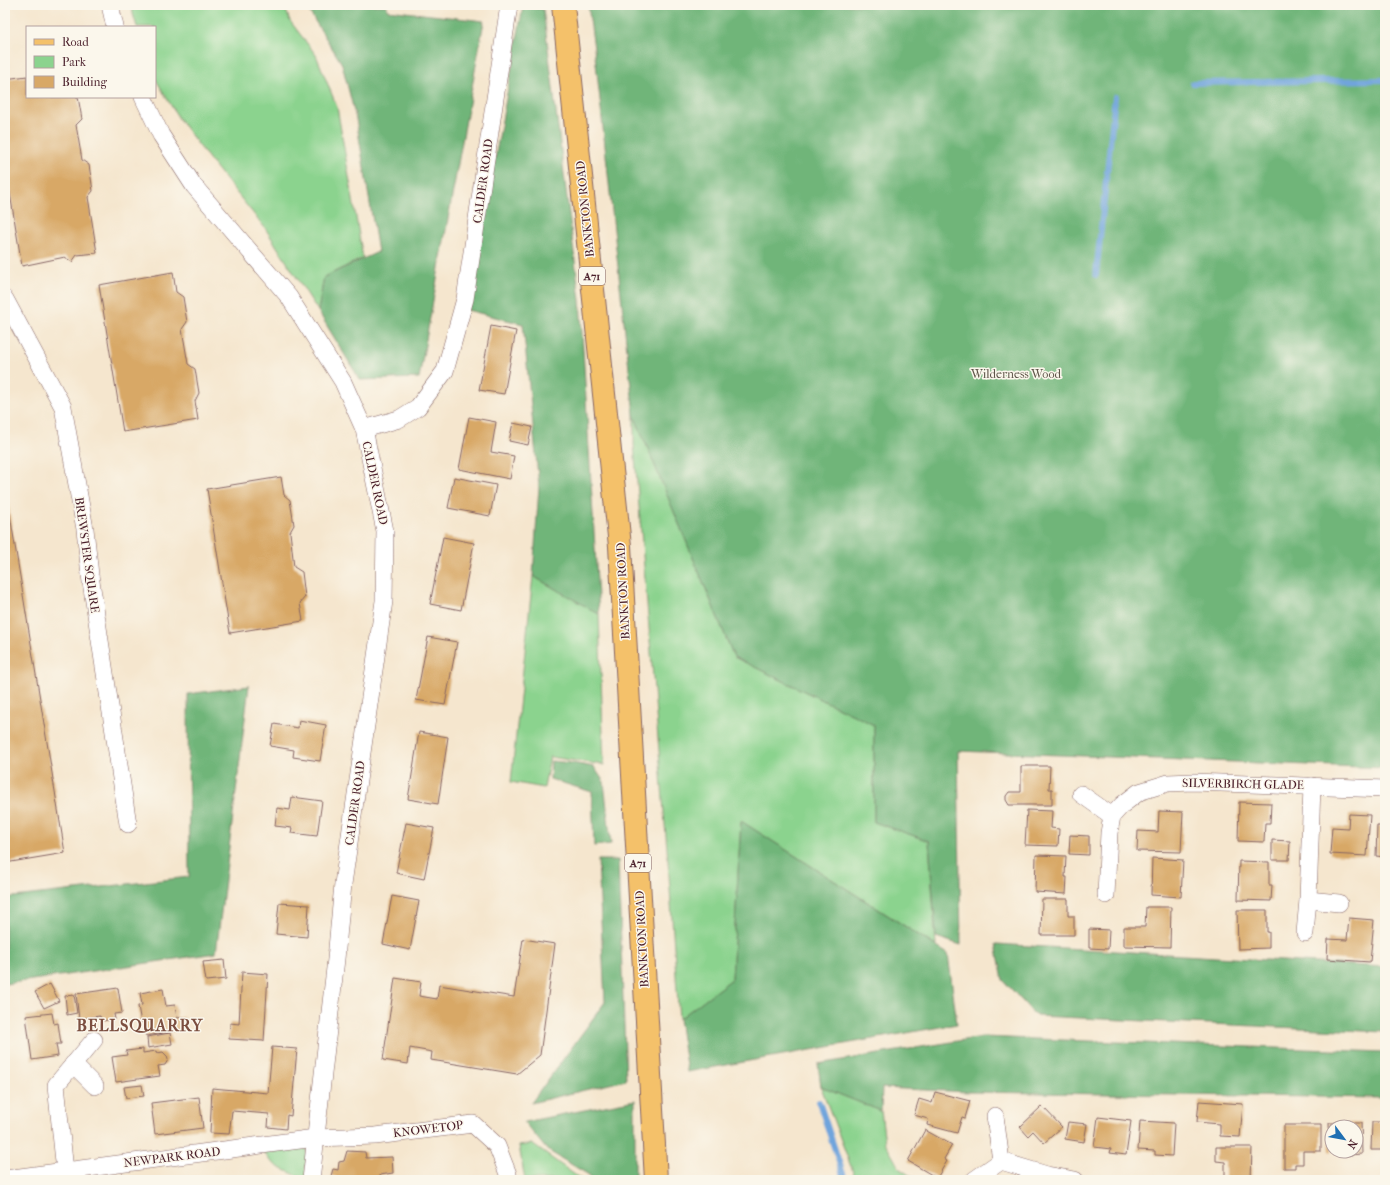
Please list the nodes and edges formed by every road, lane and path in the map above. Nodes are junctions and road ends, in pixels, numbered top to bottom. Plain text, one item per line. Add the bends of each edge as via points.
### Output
1 (110, 5) edge
2 (509, 5) edge
3 (564, 5) edge
4 (115, 26) edge
5 (143, 98) edge
6 (5, 299) edge
7 (364, 428) junction
8 (1312, 786) junction
9 (1385, 789) edge
10 (1081, 794) dead end
11 (1112, 816) junction
12 (128, 824) dead end
13 (1106, 895) dead end
14 (1308, 900) junction
15 (1339, 903) dead end
16 (1305, 933) dead end
17 (94, 1040) dead end
18 (73, 1064) junction
19 (96, 1086) dead end
20 (995, 1116) dead end
21 (315, 1138) junction
22 (1001, 1160) junction
23 (66, 1171) junction
24 (5, 1179) edge
25 (311, 1180) edge
26 (508, 1180) edge
27 (656, 1180) edge
28 (974, 1180) edge
29 (1075, 1180) edge

1 - 4 street
2 - 7 street, CALDER ROAD via 465,299 445,371 418,407 399,419
3 - 27 main road, BANKTON ROAD / A71 via 620,546
5 - 7 street, CALDER ROAD via 161,135 194,186 289,297 343,382
6 - 12 street, BREWSTER SQUARE via 63,407 85,529
7 - 21 street, CALDER ROAD via 385,531 384,601 343,884
8 - 9 street, SILVERBIRCH GLADE
8 - 11 street, SILVERBIRCH GLADE via 1168,783 1139,792
8 - 14 street, SILVERBIRCH GLADE
10 - 11 street
11 - 13 street
14 - 15 street
14 - 16 street, SILVERBIRCH GLADE
17 - 18 street
18 - 19 street
18 - 23 street via 56,1085
20 - 22 street
21 - 23 street, NEWPARK ROAD
21 - 25 street, CALDER ROAD
21 - 26 street, KNOWETOP via 375,1136 473,1124 497,1146
22 - 28 street
22 - 29 street via 1047,1175
23 - 24 street, NEWPARK ROAD

